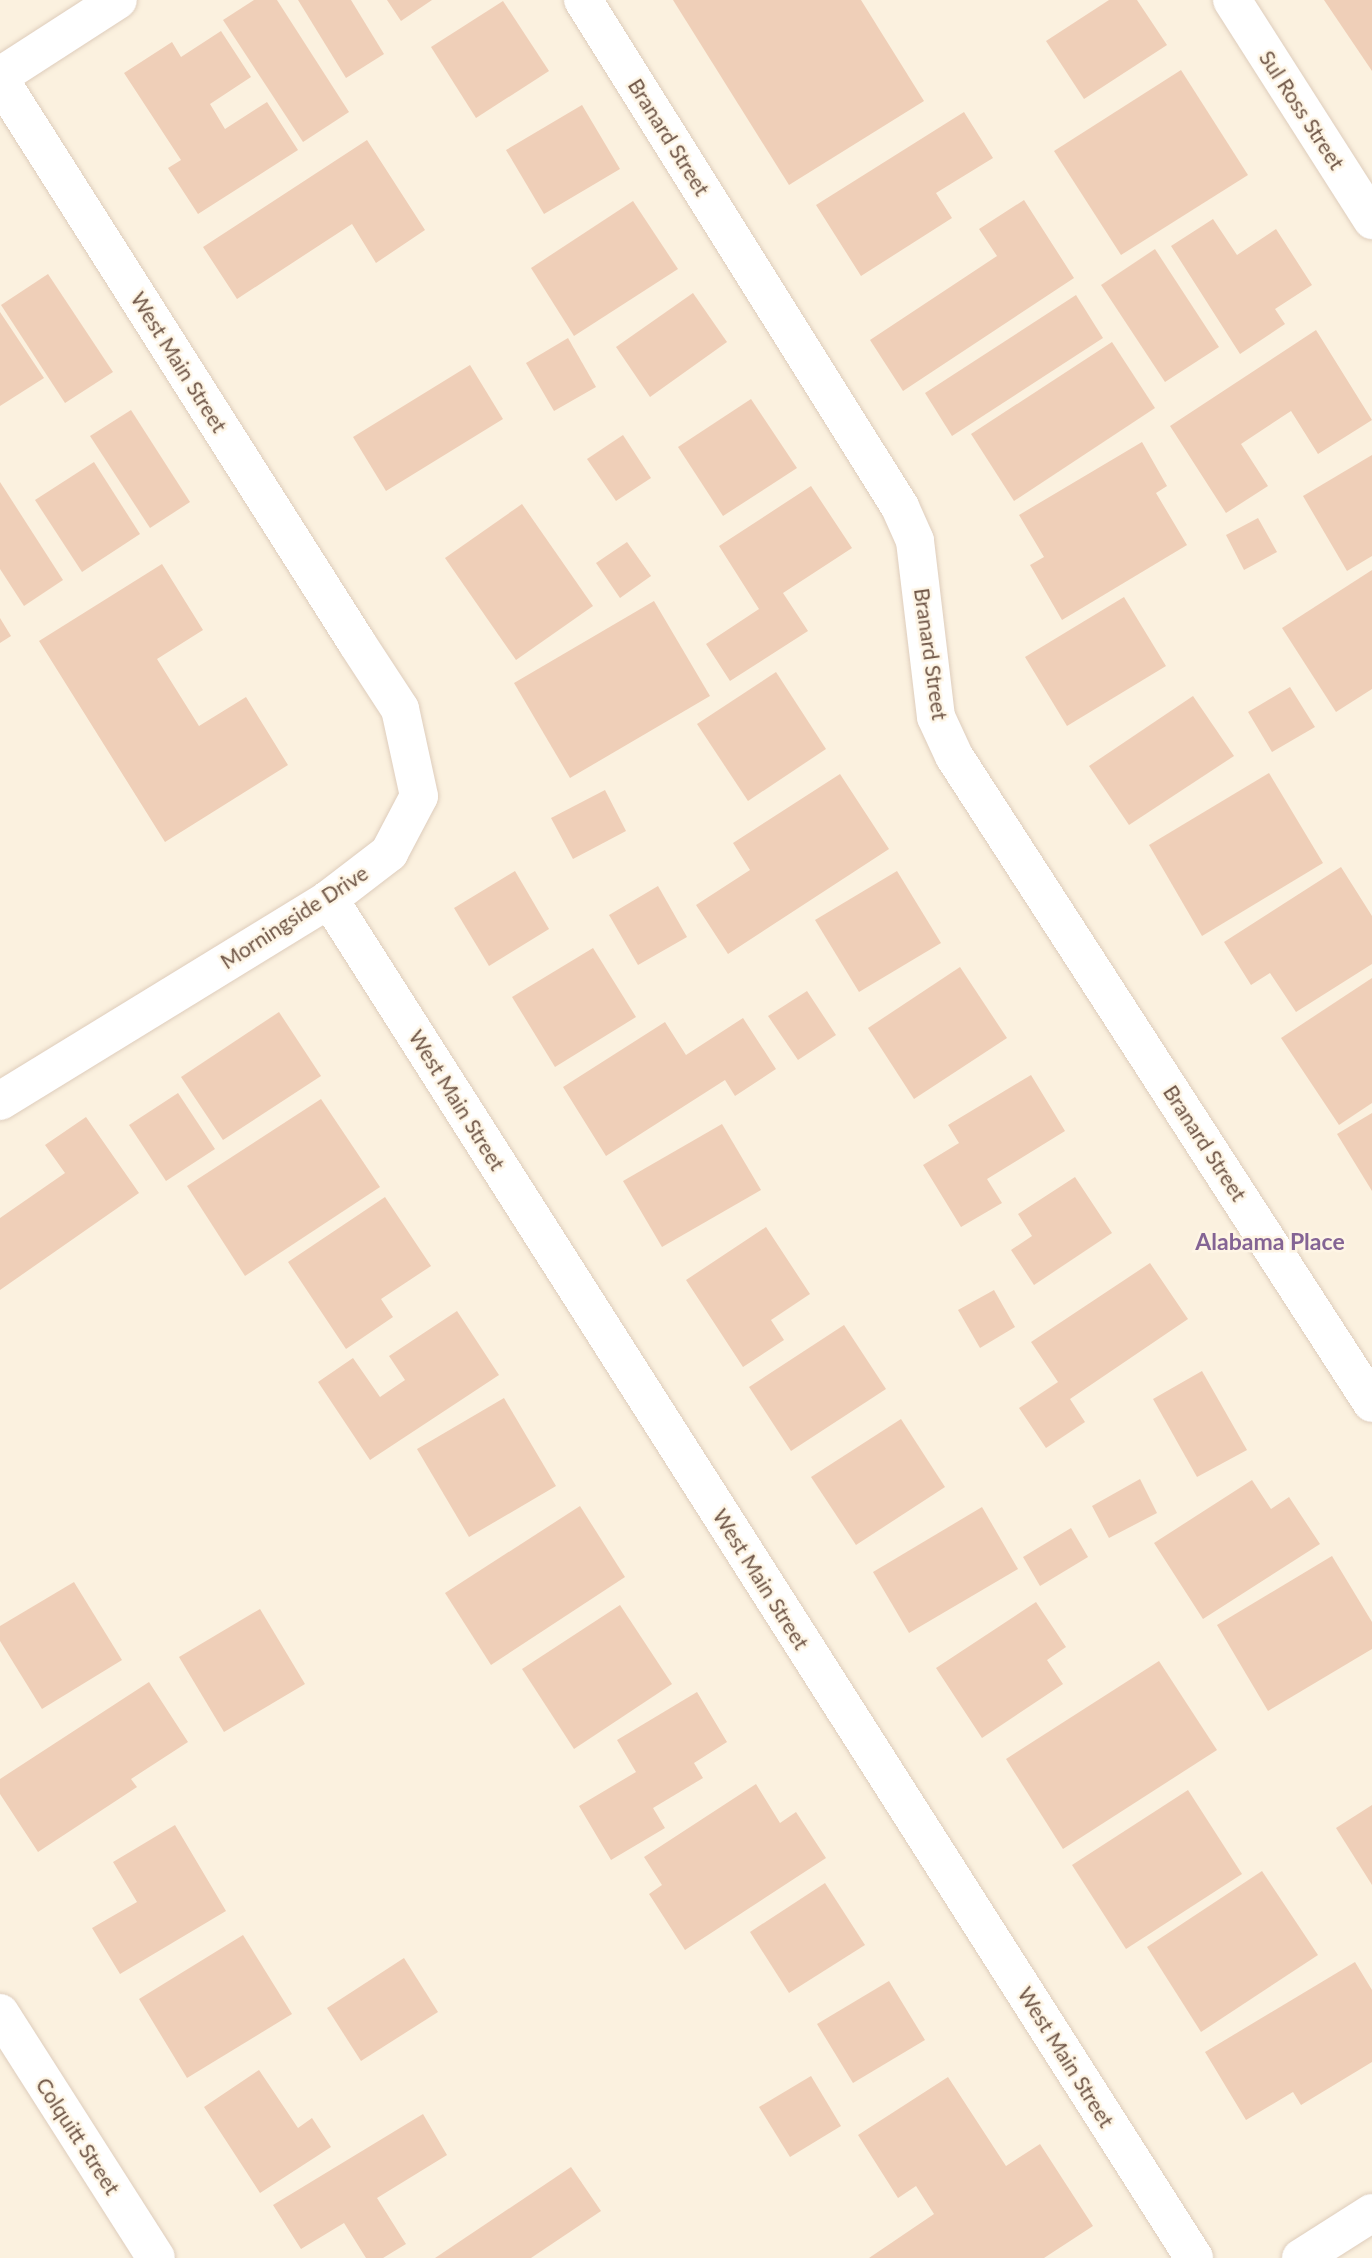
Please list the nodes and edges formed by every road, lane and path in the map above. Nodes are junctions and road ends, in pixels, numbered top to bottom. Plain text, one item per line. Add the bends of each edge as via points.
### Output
1 (118, 0) edge
2 (583, 0) edge
3 (1232, 0) edge
4 (0, 78) edge
5 (1372, 220) edge
6 (357, 643) joint
7 (329, 899) junction
8 (0, 1101) edge
9 (1372, 1403) edge
10 (0, 2013) edge
11 (1372, 2213) edge
12 (156, 2258) edge
13 (1194, 2258) edge
14 (1301, 2258) edge

1 - 4 street
2 - 9 street, Branard Street via 901,507 915,541 936,717 954,756
3 - 5 street, Sul Ross Street
4 - 6 street, West Main Street
6 - 7 street, Morningside Drive via 400,709 419,796 389,853
7 - 8 street, Morningside Drive
7 - 13 street, West Main Street
10 - 12 street, Colquitt Street
11 - 14 street

